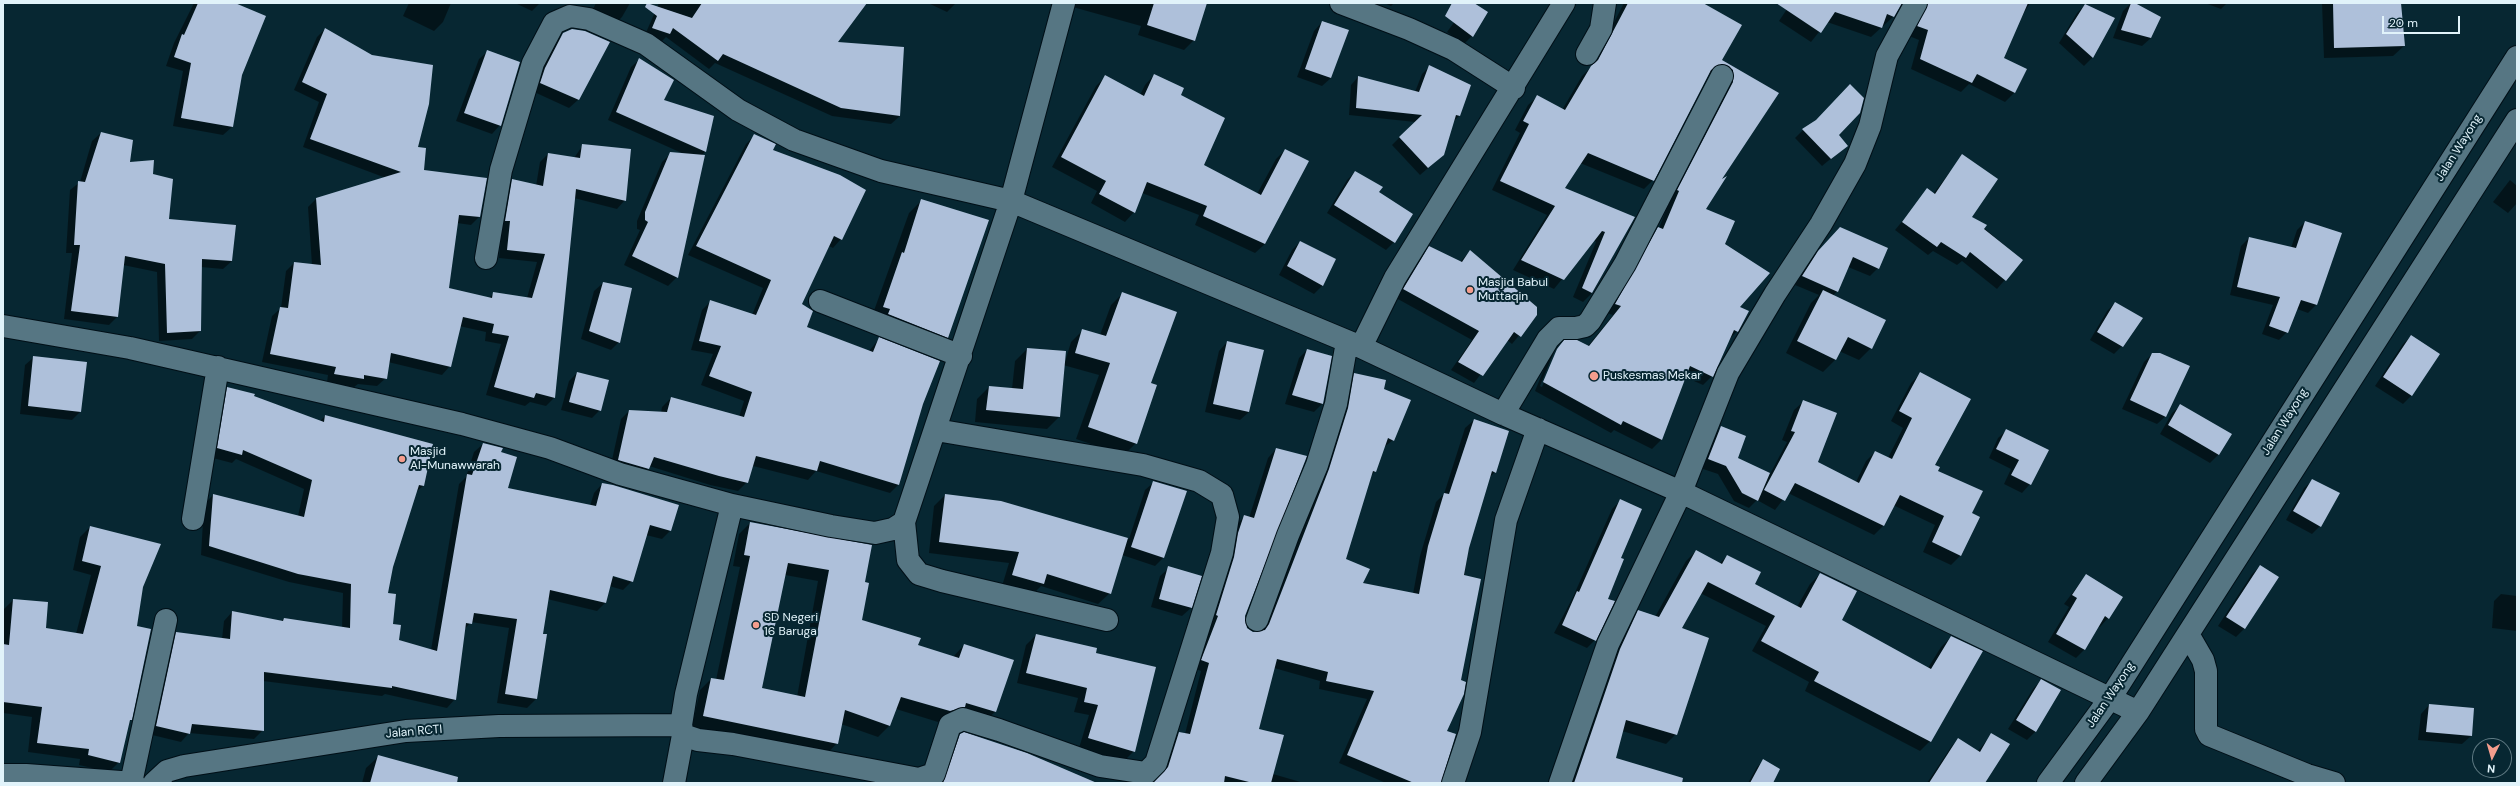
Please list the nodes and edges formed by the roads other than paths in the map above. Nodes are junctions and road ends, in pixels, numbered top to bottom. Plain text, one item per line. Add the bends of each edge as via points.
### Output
1 (1064, 3) edge
2 (1341, 3) edge
3 (1564, 3) edge
4 (1605, 3) edge
5 (1916, 3) edge
6 (1587, 54) dead end
7 (2517, 57) edge
8 (1722, 76) dead end
9 (1514, 88) junction
10 (2517, 120) edge
11 (1011, 201) junction
12 (486, 258) dead end
13 (820, 301) dead end
14 (3, 326) edge
15 (1354, 344) junction
16 (960, 356) junction
17 (218, 367) junction
18 (1502, 414) junction
19 (1538, 429) junction
20 (936, 430) junction
21 (1680, 492) junction
22 (732, 505) junction
23 (193, 519) dead end
24 (904, 522) junction
25 (166, 620) dead end
26 (1107, 620) dead end
27 (1257, 620) dead end
28 (2188, 634) junction
29 (2110, 698) junction
30 (2138, 712) junction
31 (682, 730) junction
32 (3, 776) edge
33 (133, 783) edge
34 (154, 783) edge
35 (674, 783) edge
36 (1453, 783) edge
37 (1560, 783) edge
38 (2048, 783) edge
39 (2086, 783) edge
40 (2334, 783) edge

1 - 11 street
2 - 9 street via 1453,49
3 - 9 street
4 - 6 street via 1601,29
5 - 21 street via 1887,56 1870,126 1855,164 1821,224 1728,373
7 - 29 street, Jalan Wayong
8 - 18 street via 1625,264 1590,321 1585,326 1559,328 1548,339
9 - 15 street
10 - 28 street
11 - 12 street via 881,171 794,140 738,110 646,44 589,19 570,16 554,23 533,63 502,170
11 - 15 street
11 - 16 street
13 - 16 street
14 - 17 street via 130,348
15 - 18 street
15 - 27 street via 1317,465
16 - 20 street
17 - 22 street via 528,442 620,474
17 - 23 street
18 - 19 street
19 - 21 street
19 - 36 street via 1506,520 1470,732
20 - 24 street
20 - 31 street, Jalan RCTI via 1143,465 1199,481 1222,495 1228,517 1222,553 1156,763 1146,773 1100,766 963,720 950,725 934,774 919,779 733,744 698,740
21 - 29 street
21 - 37 street via 1608,644
22 - 24 street via 831,526 875,532 893,529
22 - 31 street via 686,694
24 - 26 street via 908,560 919,574
25 - 33 street
28 - 30 street
28 - 40 street via 2203,660 2206,671 2208,735 2307,775
29 - 30 street
29 - 38 street, Jalan Wayong
30 - 39 street
31 - 34 street, Jalan RCTI via 499,726 406,731 184,766 167,771
31 - 35 street
32 - 33 street

